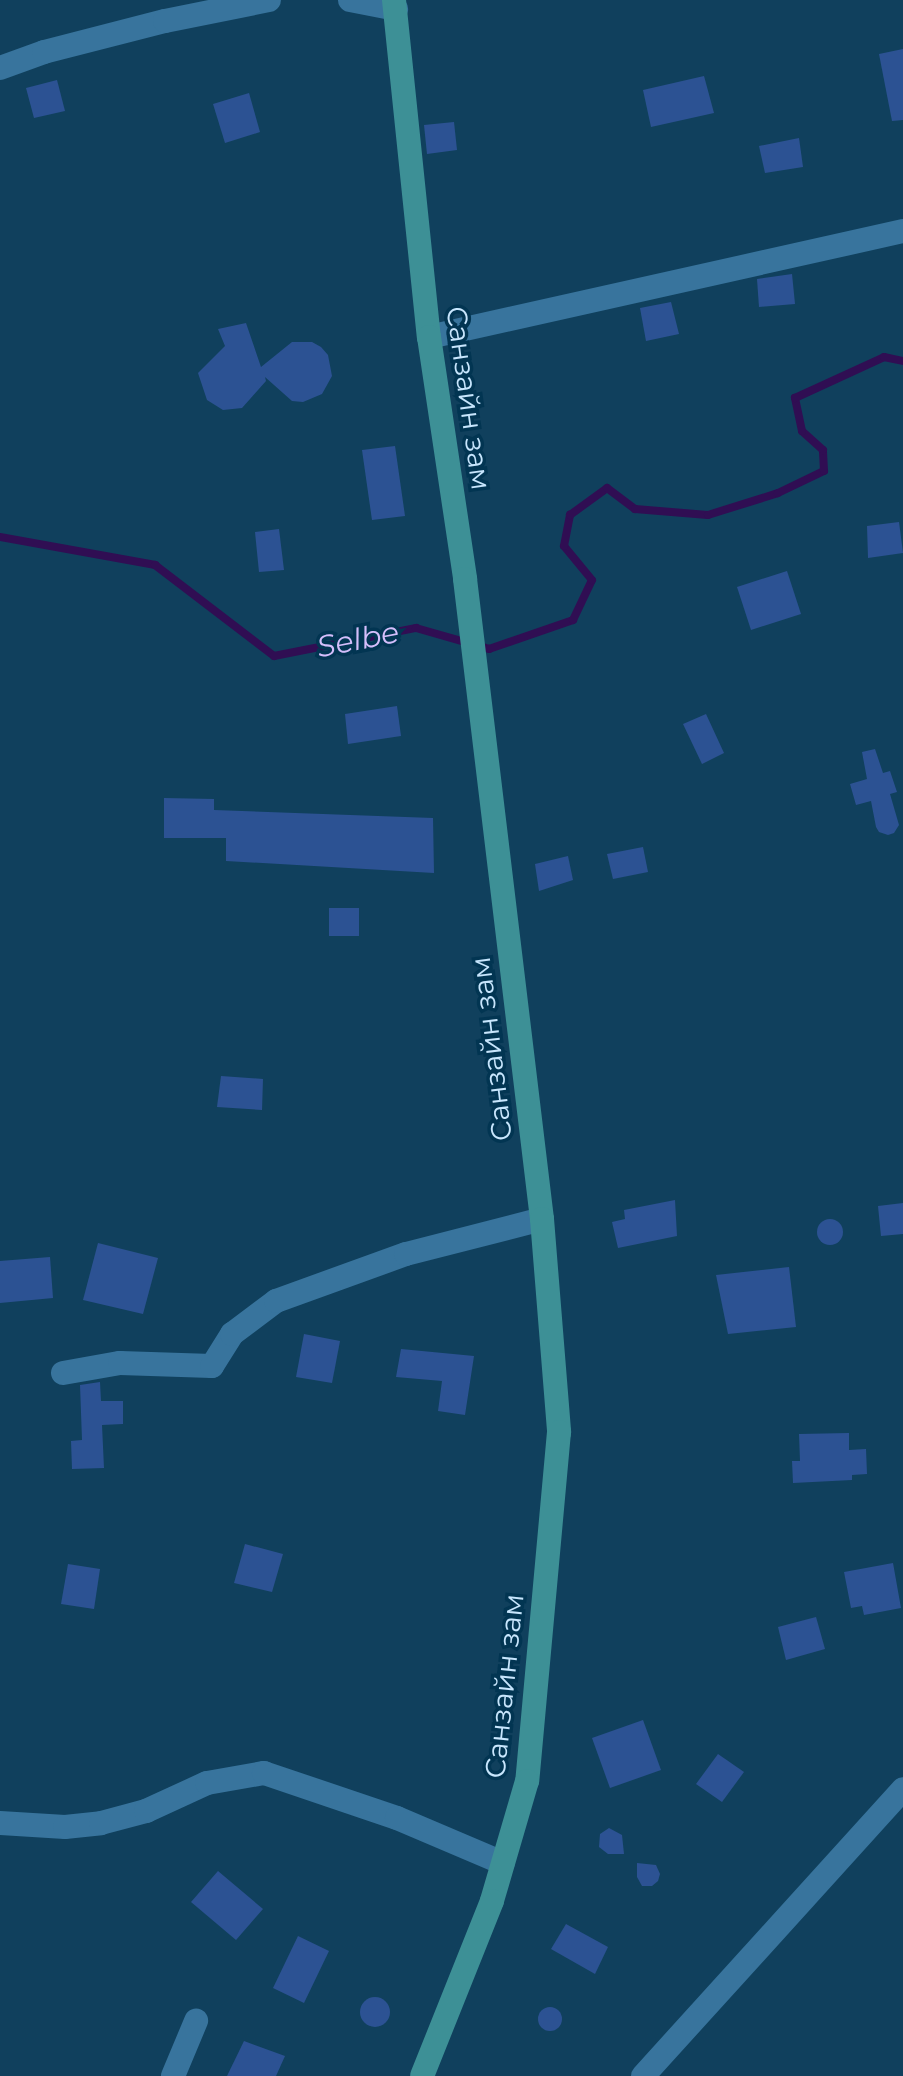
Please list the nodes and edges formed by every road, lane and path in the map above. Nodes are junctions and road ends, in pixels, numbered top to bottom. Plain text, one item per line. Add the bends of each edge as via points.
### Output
1 (269, 0) edge
2 (350, 0) edge
3 (395, 4) edge
4 (0, 68) edge
5 (903, 231) edge
6 (429, 337) junction
7 (542, 1219) junction
8 (63, 1373) dead end
9 (903, 1789) edge
10 (0, 1823) edge
11 (503, 1863) junction
12 (196, 2021) dead end
13 (173, 2076) edge
14 (422, 2076) edge
15 (643, 2076) edge

1 - 4 street via 150,25
2 - 3 street
3 - 6 main road, Санзайн зам
5 - 6 street
6 - 7 main road, Санзайн зам via 465,579
7 - 8 street via 406,1254 276,1301 232,1334 212,1366 120,1363
7 - 11 main road, Санзайн зам via 559,1432 527,1781
9 - 15 street
10 - 11 street via 101,1823 146,1811 207,1783 264,1773 397,1818
11 - 14 main road, Санзайн зам
12 - 13 street

